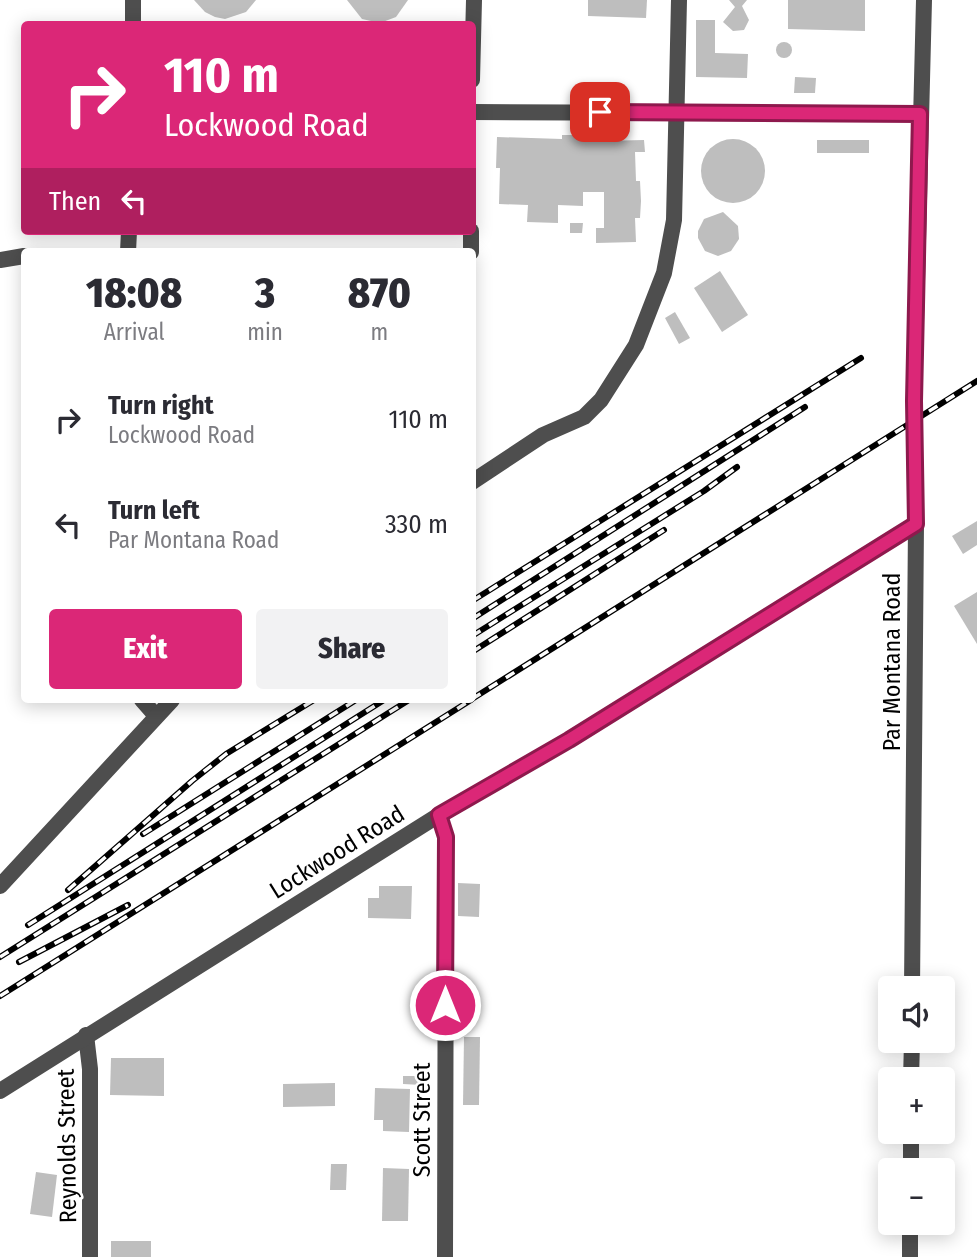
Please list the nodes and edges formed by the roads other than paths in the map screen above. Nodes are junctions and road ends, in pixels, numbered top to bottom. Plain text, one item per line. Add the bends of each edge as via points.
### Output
1 (133, 0) edge
2 (474, 0) edge
3 (679, 0) edge
4 (924, 0) edge
5 (133, 21) edge
6 (473, 21) edge
7 (476, 112) edge
8 (676, 113) junction
9 (920, 114) junction
10 (21, 256) edge
11 (0, 260) edge
12 (476, 479) edge
13 (916, 524) junction
14 (145, 703) edge
15 (169, 703) edge
16 (156, 716) junction
17 (439, 815) junction
18 (0, 886) edge
19 (912, 976) edge
20 (86, 1035) junction
21 (0, 1091) edge
22 (910, 1235) edge
23 (90, 1257) edge
24 (445, 1257) edge
25 (910, 1257) edge

1 - 5 street
2 - 6 street
3 - 8 street
4 - 9 street, Par Montana Road
7 - 8 street
8 - 9 street
8 - 12 street via 670,248 636,345 601,401 584,417 543,435
9 - 13 street, Par Montana Road
10 - 11 street
13 - 17 street, Lockwood Road via 569,740
13 - 19 street, Par Montana Road
14 - 16 street
15 - 16 street
16 - 18 street
17 - 20 street, Lockwood Road
17 - 24 street, Scott Street via 446,837
20 - 21 street, Lockwood Road
20 - 23 street, Reynolds Street
22 - 25 street

